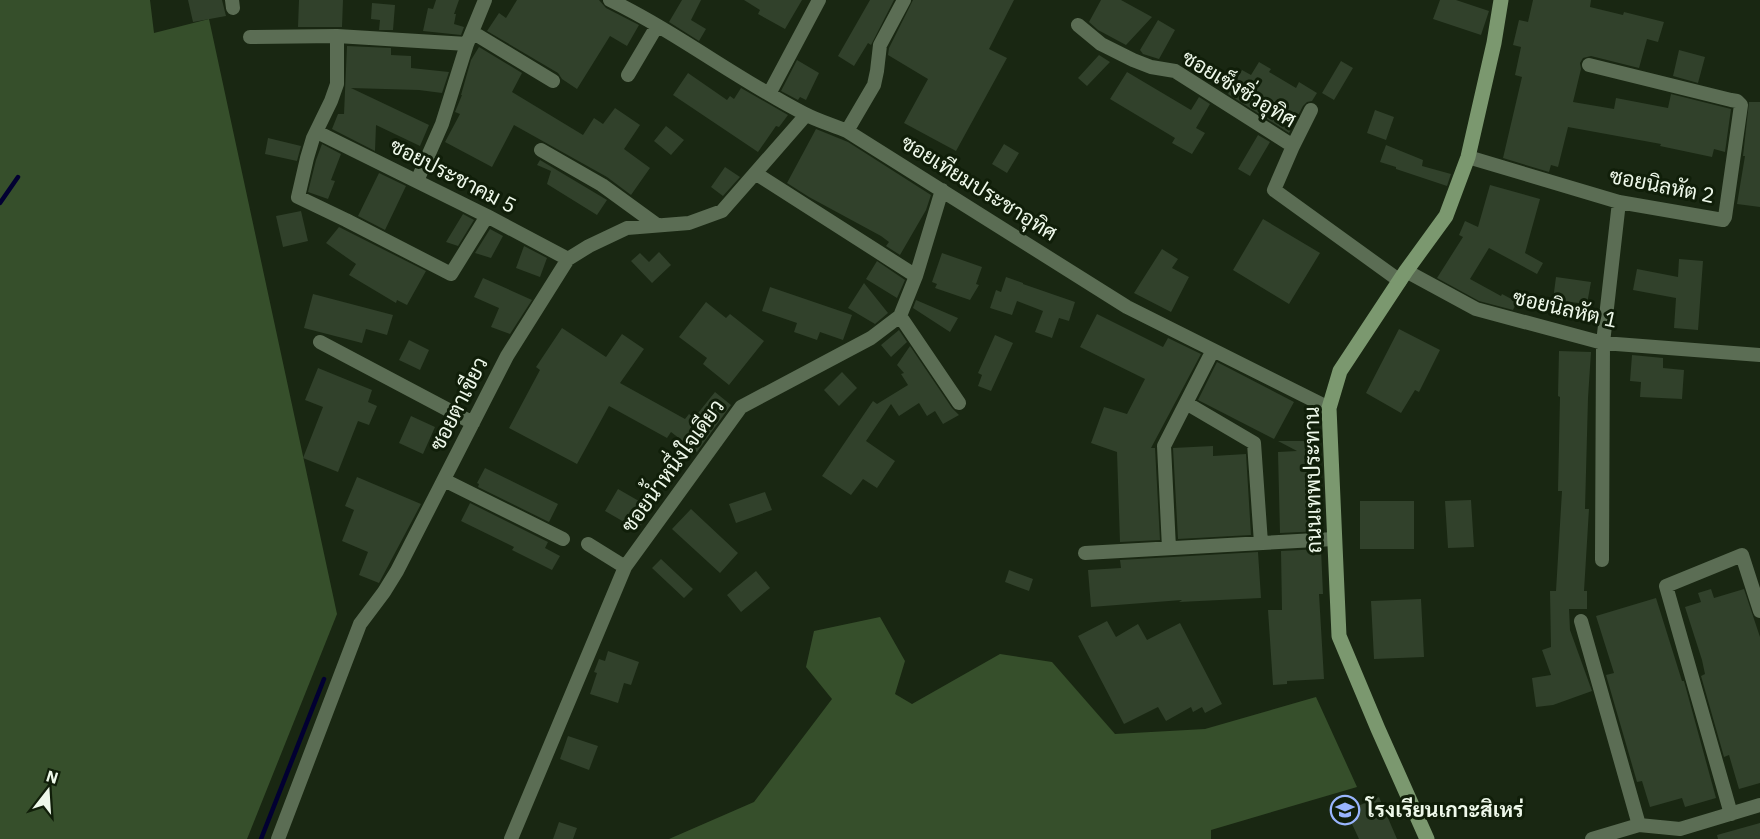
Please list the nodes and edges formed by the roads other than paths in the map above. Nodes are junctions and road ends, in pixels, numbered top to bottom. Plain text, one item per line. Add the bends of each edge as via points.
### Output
1 (485, 0) edge
2 (819, 0) edge
3 (904, 0) edge
4 (1502, 0) edge
5 (617, 1) edge
6 (1078, 25) dead end
7 (657, 26) junction
8 (337, 36) junction
9 (250, 37) dead end
10 (469, 38) junction
11 (1589, 65) dead end
12 (628, 75) dead end
13 (553, 81) dead end
14 (770, 94) junction
15 (1311, 110) dead end
16 (806, 115) junction
17 (847, 131) junction
18 (317, 132) junction
19 (1293, 146) junction
20 (541, 150) dead end
21 (1468, 157) junction
22 (755, 173) junction
23 (417, 181) junction
24 (942, 190) junction
25 (1619, 202) junction
26 (488, 216) junction
27 (657, 225) junction
28 (568, 259) junction
29 (916, 276) junction
30 (1403, 276) junction
31 (900, 316) junction
32 (320, 342) dead end
33 (1603, 343) junction
34 (1213, 350) junction
35 (1760, 355) edge
36 (959, 403) dead end
37 (1186, 403) junction
38 (1329, 408) junction
39 (473, 423) junction
40 (444, 480) junction
41 (563, 539) dead end
42 (1334, 539) junction
43 (1261, 543) junction
44 (588, 544) dead end
45 (1169, 548) junction
46 (1085, 553) dead end
47 (1602, 560) dead end
48 (625, 567) junction
49 (1760, 611) edge
50 (1581, 621) dead end
51 (1760, 805) edge
52 (1731, 814) junction
53 (1639, 825) junction
54 (1681, 834) edge
55 (278, 839) edge
56 (511, 839) edge
57 (1427, 839) edge
58 (1592, 839) edge

1 - 10 street
2 - 14 street
3 - 17 street via 880,45 874,85
4 - 21 street, ถนนเทพประทาน
5 - 7 street, ซอยเทียมประชาอุทิศ
6 - 19 street, ซอยเซ็งซิ่วอุทิศ via 1101,44 1133,60 1175,71
7 - 12 street
7 - 14 street, ซอยเทียมประชาอุทิศ
8 - 9 street
8 - 10 street
8 - 18 street via 337,84
10 - 13 street
10 - 23 street via 442,124
11 - 25 street, ซอยนิลหัต 2 via 1741,105 1724,220
14 - 16 street, ซอยเทียมประชาอุทิศ
15 - 19 street
16 - 17 street, ซอยเทียมประชาอุทิศ
16 - 22 street, ซอยตาเขียว
17 - 24 street, ซอยเทียมประชาอุทิศ
18 - 23 street, ซอยประชาคม 5
18 - 26 street via 298,197 452,274
19 - 30 street, ซอยเซ็งซิ่วอุทิศ via 1274,190
20 - 27 street via 602,185
21 - 25 street, ซอยนิลหัต 2
21 - 30 street, ถนนเทพประทาน via 1446,216
22 - 27 street, ซอยตาเขียว via 722,211 689,223
22 - 29 street
23 - 26 street, ซอยประชาคม 5
24 - 29 street
24 - 34 street, ซอยเทียมประชาอุทิศ via 1127,307
25 - 33 street
26 - 28 street, ซอยประชาคม 5
27 - 28 street, ซอยตาเขียว via 627,228
28 - 39 street, ซอยตาเขียว via 507,356
29 - 31 street
30 - 33 street, ซอยนิลหัต 1 via 1476,309
30 - 38 street, ถนนเทพประทาน via 1340,371
31 - 36 street
31 - 48 street, ซอยน้ำหนึ่งใจเดียว via 872,338 741,407
32 - 39 street
33 - 35 street, ซอยนิลหัต 1
33 - 47 street
34 - 37 street
34 - 38 street, ซอยเทียมประชาอุทิศ
37 - 43 street via 1254,443
37 - 45 street via 1164,447
38 - 42 street, ถนนเทพประทาน
39 - 40 street, ซอยตาเขียว
40 - 41 street
40 - 55 street, ซอยตาเขียว via 397,571 360,624
42 - 43 street
42 - 57 street, ถนนเทพประทาน via 1339,636
43 - 45 street
44 - 48 street
45 - 46 street
48 - 56 street, ซอยน้ำหนึ่งใจเดียว
49 - 52 street via 1743,555 1666,586
50 - 53 street
51 - 52 street
52 - 54 street
53 - 54 street
53 - 58 street

